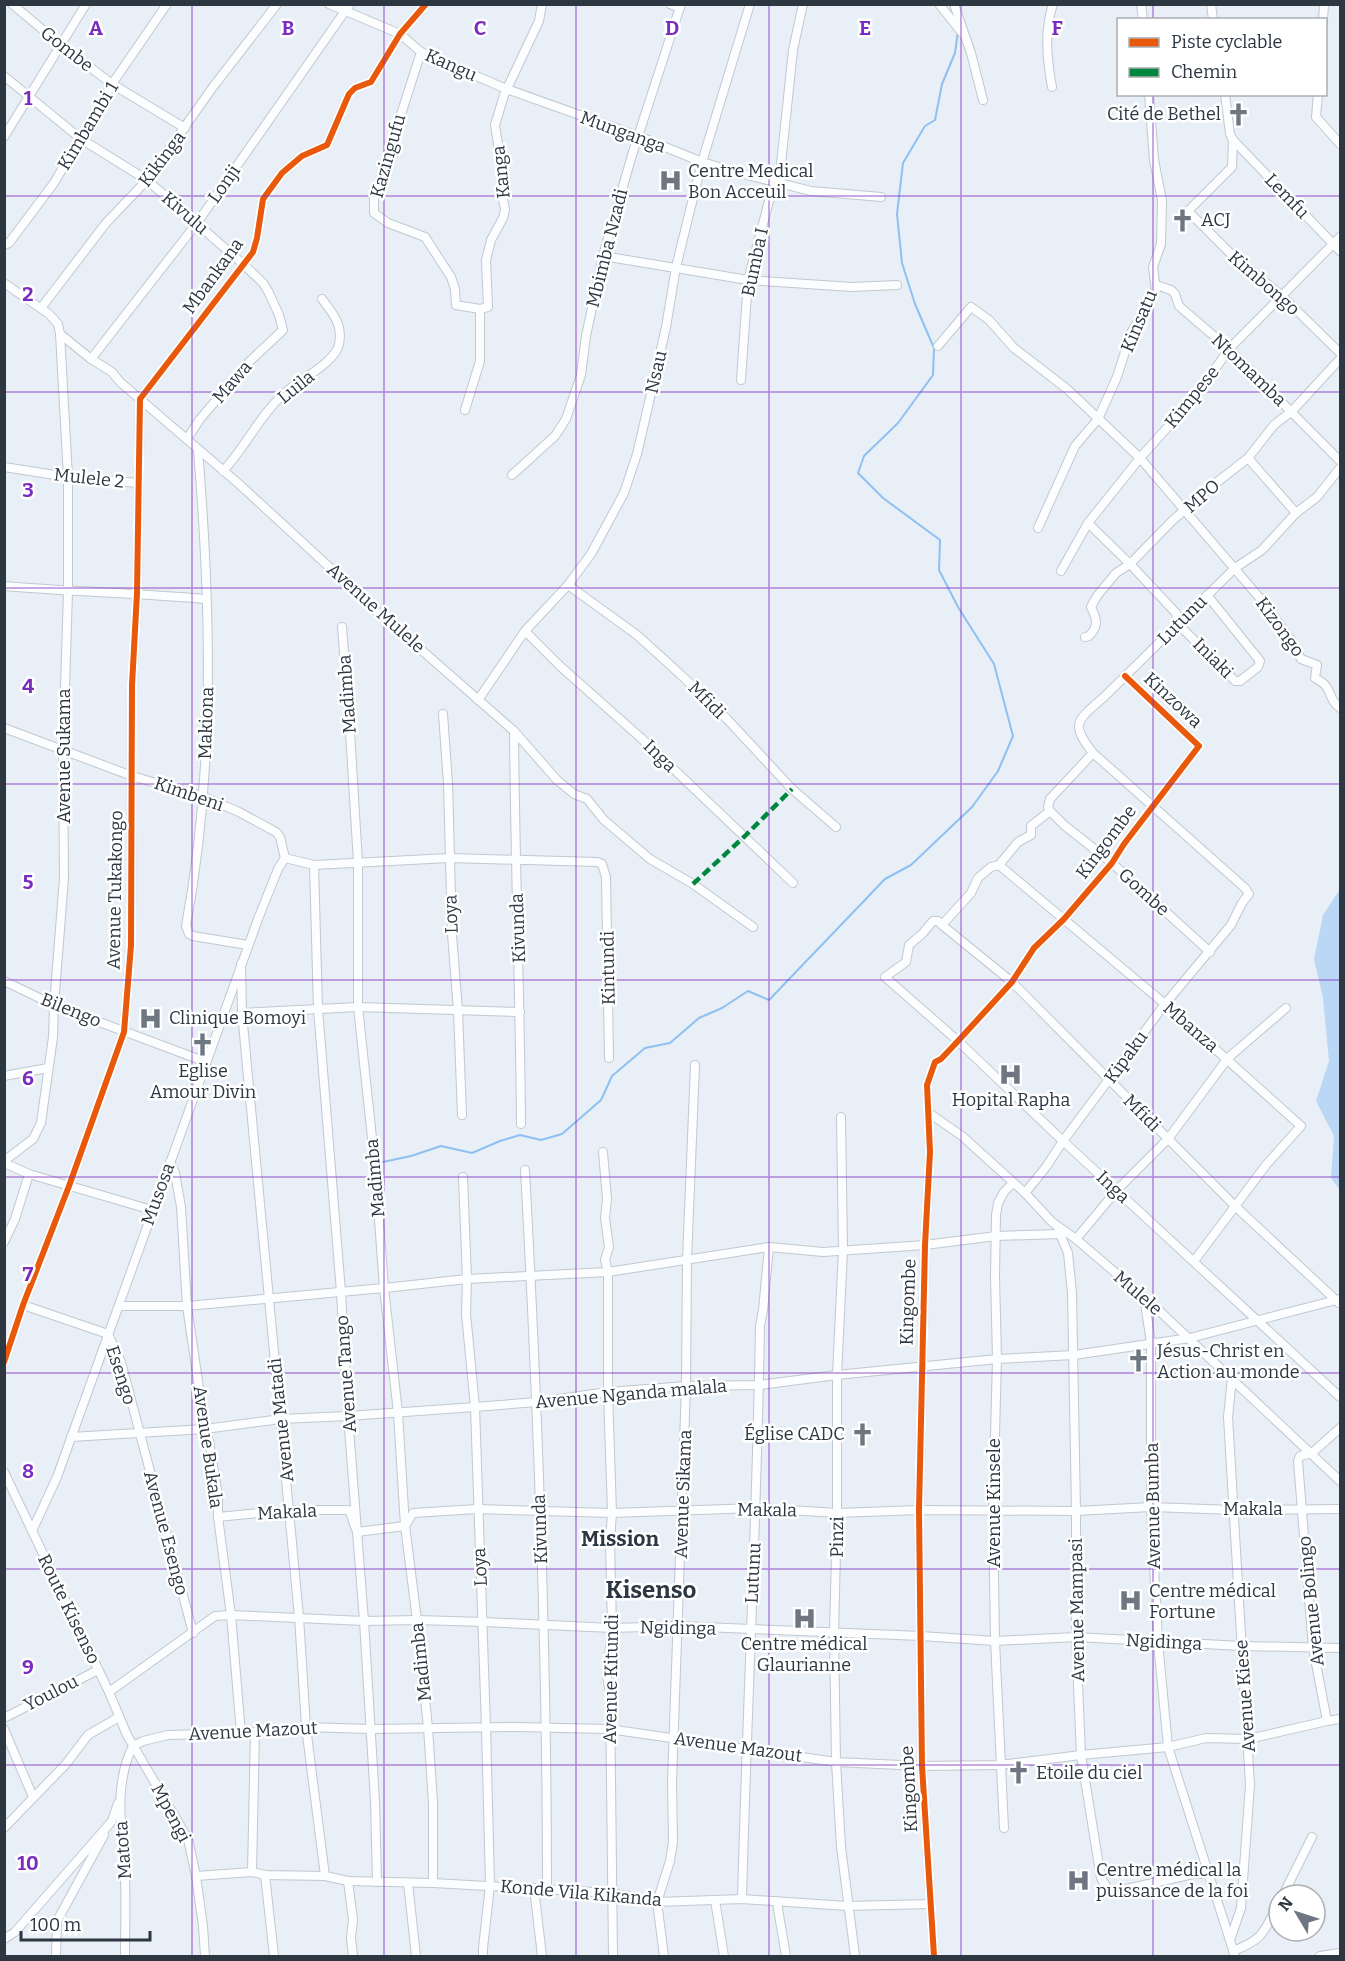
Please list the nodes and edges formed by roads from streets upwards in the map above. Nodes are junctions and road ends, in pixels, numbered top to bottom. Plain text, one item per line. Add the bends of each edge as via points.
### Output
1 (12, 4) edge
2 (86, 4) edge
3 (167, 4) edge
4 (277, 4) edge
5 (329, 4) edge
6 (426, 4) edge
7 (542, 4) edge
8 (670, 4) edge
9 (750, 4) edge
10 (803, 4) edge
11 (939, 4) edge
12 (954, 4) edge
13 (1053, 4) edge
14 (680, 6) edge
15 (348, 8) edge
16 (400, 34) junction
17 (966, 38) junction
18 (61, 45) junction
19 (421, 52) junction
20 (4, 76) edge
21 (112, 84) junction
22 (1052, 87) dead end
23 (507, 90) junction
24 (30, 96) junction
25 (1149, 96) edge
26 (1225, 96) edge
27 (1318, 96) edge
28 (983, 100) dead end
29 (185, 128) junction
30 (638, 136) junction
31 (4, 137) edge
32 (81, 139) junction
33 (1233, 140) junction
34 (1341, 144) edge
35 (702, 162) junction
36 (147, 180) junction
37 (779, 183) junction
38 (881, 197) dead end
39 (197, 223) junction
40 (1341, 237) edge
41 (1333, 244) junction
42 (4, 245) edge
43 (1341, 251) edge
44 (603, 256) junction
45 (243, 264) junction
46 (676, 267) junction
47 (748, 280) junction
48 (4, 283) edge
49 (897, 285) dead end
50 (1156, 285) junction
51 (1282, 296) junction
52 (322, 299) dead end
53 (41, 308) junction
54 (480, 309) junction
55 (283, 330) joint
56 (60, 334) junction
57 (938, 346) dead end
58 (1229, 349) junction
59 (1341, 354) edge
60 (91, 359) junction
61 (1341, 359) edge
62 (741, 380) dead end
63 (140, 399) junction
64 (465, 410) dead end
65 (1292, 411) junction
66 (1098, 419) junction
67 (187, 439) junction
68 (198, 450) junction
69 (1140, 458) junction
70 (1248, 458) junction
71 (1341, 461) edge
72 (4, 467) edge
73 (1341, 468) edge
74 (223, 471) junction
75 (512, 475) dead end
76 (68, 477) junction
77 (138, 483) junction
78 (1186, 510) junction
79 (1296, 513) junction
80 (1088, 523) junction
81 (1038, 528) dead end
82 (1130, 564) junction
83 (1235, 568) junction
84 (1061, 571) dead end
85 (568, 585) junction
86 (4, 586) edge
87 (68, 592) junction
88 (137, 593) junction
89 (1207, 595) junction
90 (206, 599) junction
91 (1178, 624) junction
92 (342, 627) dead end
93 (525, 631) junction
94 (1085, 637) dead end
95 (1125, 676) junction
96 (478, 700) junction
97 (1341, 708) edge
98 (442, 714) dead end
99 (4, 728) edge
100 (514, 731) junction
101 (1199, 746) joint
102 (63, 750) junction
103 (1093, 753) junction
104 (132, 776) junction
105 (204, 797) junction
106 (1153, 805) junction
107 (1050, 811) junction
108 (836, 827) dead end
109 (285, 858) junction
110 (449, 858) junction
111 (515, 859) junction
112 (358, 863) junction
113 (1112, 863) junction
114 (315, 865) junction
115 (999, 865) junction
116 (793, 883) dead end
117 (1249, 894) joint
118 (1064, 919) junction
119 (942, 925) junction
120 (753, 927) dead end
121 (248, 945) junction
122 (1210, 952) junction
123 (241, 964) junction
124 (4, 981) edge
125 (1012, 982) junction
126 (1165, 1004) junction
127 (54, 1005) junction
128 (358, 1007) junction
129 (1286, 1008) dead end
130 (318, 1009) junction
131 (458, 1011) junction
132 (520, 1012) junction
133 (242, 1013) junction
134 (124, 1032) junction
135 (958, 1041) junction
136 (609, 1058) dead end
137 (1228, 1058) junction
138 (206, 1062) junction
139 (695, 1065) dead end
140 (48, 1068) junction
141 (4, 1076) edge
142 (1109, 1081) junction
143 (929, 1113) junction
144 (462, 1114) dead end
145 (842, 1117) dead end
146 (521, 1124) dead end
147 (1168, 1139) junction
148 (1063, 1141) junction
149 (603, 1152) dead end
150 (4, 1162) edge
151 (170, 1162) junction
152 (525, 1170) dead end
153 (28, 1173) junction
154 (463, 1177) dead end
155 (1013, 1183) junction
156 (69, 1186) junction
157 (1117, 1190) junction
158 (1025, 1193) junction
159 (1235, 1206) junction
160 (152, 1210) junction
161 (15, 1219) junction
162 (4, 1227) edge
163 (1059, 1230) junction
164 (996, 1236) junction
165 (1076, 1239) junction
166 (4, 1242) edge
167 (925, 1245) junction
168 (769, 1247) junction
169 (843, 1250) junction
170 (687, 1259) junction
171 (1194, 1261) junction
172 (608, 1272) junction
173 (531, 1277) junction
174 (467, 1279) junction
175 (384, 1288) junction
176 (341, 1292) junction
177 (268, 1298) junction
178 (1144, 1298) junction
179 (1339, 1301) edge
180 (23, 1305) junction
181 (119, 1306) junction
182 (187, 1306) junction
183 (1258, 1320) junction
184 (108, 1334) junction
185 (1190, 1338) junction
186 (1151, 1343) junction
187 (1074, 1355) junction
188 (997, 1359) junction
189 (4, 1362) edge
190 (921, 1366) junction
191 (837, 1375) junction
192 (1232, 1378) junction
193 (759, 1385) junction
194 (686, 1386) junction
195 (608, 1392) junction
196 (1341, 1397) edge
197 (537, 1402) junction
198 (475, 1407) junction
199 (398, 1413) junction
200 (348, 1416) junction
201 (281, 1419) junction
202 (1341, 1428) edge
203 (205, 1429) junction
204 (139, 1432) junction
205 (71, 1437) junction
206 (1312, 1453) junction
207 (4, 1472) edge
208 (1341, 1480) edge
209 (8, 1488) edge
210 (1151, 1507) junction
211 (756, 1508) junction
212 (477, 1509) junction
213 (1302, 1509) junction
214 (1341, 1509) edge
215 (290, 1510) junction
216 (919, 1510) junction
217 (1234, 1510) junction
218 (1077, 1511) junction
219 (539, 1512) junction
220 (682, 1512) junction
221 (993, 1512) junction
222 (612, 1513) junction
223 (837, 1513) junction
224 (218, 1518) junction
225 (405, 1526) junction
226 (32, 1531) junction
227 (357, 1532) junction
228 (231, 1615) junction
229 (299, 1617) junction
230 (417, 1620) junction
231 (364, 1621) junction
232 (483, 1622) junction
233 (544, 1625) junction
234 (679, 1626) junction
235 (612, 1628) junction
236 (750, 1630) junction
237 (194, 1633) junction
238 (834, 1633) junction
239 (921, 1636) junction
240 (1076, 1637) junction
241 (995, 1641) junction
242 (1158, 1642) junction
243 (1241, 1646) junction
244 (1313, 1648) junction
245 (1341, 1648) edge
246 (98, 1670) junction
247 (109, 1692) junction
248 (119, 1717) junction
249 (4, 1718) edge
250 (1341, 1719) edge
251 (1327, 1721) junction
252 (306, 1727) junction
253 (486, 1727) junction
254 (428, 1728) junction
255 (547, 1728) junction
256 (4, 1729) edge
257 (370, 1729) junction
258 (609, 1729) junction
259 (255, 1732) junction
260 (241, 1733) junction
261 (674, 1739) junction
262 (1249, 1739) junction
263 (133, 1746) junction
264 (1168, 1747) junction
265 (746, 1749) junction
266 (1081, 1755) junction
267 (836, 1761) junction
268 (1000, 1765) junction
269 (922, 1766) junction
270 (120, 1796) junction
271 (33, 1797) junction
272 (112, 1821) junction
273 (4, 1828) edge
274 (1004, 1828) dead end
275 (1312, 1837) dead end
276 (252, 1872) junction
277 (1208, 1874) junction
278 (265, 1875) junction
279 (196, 1876) junction
280 (325, 1876) junction
281 (348, 1881) junction
282 (377, 1882) junction
283 (433, 1882) junction
284 (408, 1883) junction
285 (1288, 1883) edge
286 (490, 1885) junction
287 (534, 1888) junction
288 (547, 1889) junction
289 (612, 1893) junction
290 (742, 1899) junction
291 (715, 1900) junction
292 (657, 1902) junction
293 (777, 1903) junction
294 (931, 1904) junction
295 (847, 1906) junction
296 (1267, 1925) edge
297 (4, 1939) edge
298 (1230, 1940) junction
299 (1341, 1953) edge
300 (1234, 1954) edge
301 (56, 1956) edge
302 (125, 1956) edge
303 (205, 1956) edge
304 (274, 1956) edge
305 (353, 1956) edge
306 (416, 1956) edge
307 (483, 1956) edge
308 (542, 1956) edge
309 (613, 1956) edge
310 (664, 1956) edge
311 (724, 1956) edge
312 (786, 1956) edge
313 (855, 1956) edge
314 (934, 1956) edge
315 (1320, 1956) edge

1 - 18 street, Gombe
2 - 18 street
3 - 21 street, Kimbambi 1
4 - 29 street, Kikinga
5 - 15 street, Kangu
6 - 16 street, Mbankana
7 - 23 street, Kanga via 539,21
8 - 14 street
9 - 35 street, Nsau
10 - 37 street, Bumba I via 793,50
11 - 17 street
12 - 17 street
13 - 22 street via 1047,56
14 - 30 street, Mbimba Nzadi
15 - 16 street, Kangu
15 - 39 street, Lonji
16 - 19 street, Kangu
16 - 45 street, Mbankana via 371,82 349,94 327,145 302,156 282,173 263,199 253,252
17 - 28 street
18 - 21 street, Gombe
18 - 24 street
19 - 23 street, Kangu
19 - 54 street, Kazingufu via 374,199 374,213 388,223 425,237 451,277 456,305
20 - 24 street, Kivulu
21 - 29 street, Gombe
21 - 32 street, Kimbambi 1
23 - 30 street, Munganga
23 - 54 street, Kanga via 495,126 505,172 505,210 490,240 486,260 488,307
24 - 31 street
24 - 32 street, Kivulu
25 - 50 street, Kinsatu via 1154,160 1162,200 1161,244 1153,267
26 - 33 street
27 - 34 street via 1316,117
29 - 36 street, Kikinga
30 - 35 street, Munganga
30 - 44 street, Mbimba Nzadi
32 - 36 street, Kivulu
32 - 42 street, Kimbambi 1 via 54,183
33 - 41 street, Lemfu
33 - 51 street, Kimbongo via 1232,167 1188,211
35 - 37 street, Munganga
35 - 46 street, Nsau
36 - 39 street, Kivulu
36 - 53 street, Kikinga via 106,222
37 - 38 street, Munganga via 811,191
37 - 47 street, Bumba I via 769,201
39 - 45 street, Kivulu
39 - 60 street, Lonji
40 - 41 street, Kimpese
41 - 43 street, Lemfu
41 - 51 street, Kimpese
44 - 46 street
44 - 75 street, Mbimba Nzadi via 581,375 566,419 555,436
45 - 55 street, Kivulu via 268,291
45 - 63 street, Mbankana
46 - 47 street
46 - 85 street, Nsau via 659,358 624,493 591,554
47 - 49 street via 852,287
47 - 62 street, Bumba I
48 - 53 street, Avenue Mulele
50 - 58 street, Ntomamba via 1171,290 1179,306
50 - 66 street, Kinsatu via 1131,333
51 - 58 street, Kimpese
51 - 59 street, Kimbongo
52 - 74 street, Luila via 340,327 339,346 324,365 282,395
53 - 56 street, Avenue Mulele via 58,324
54 - 64 street, Kanga via 480,361
55 - 67 street, Mawa via 248,363 200,418
56 - 60 street, Avenue Mulele
56 - 76 street, Avenue Sukama
57 - 66 street via 971,307
58 - 65 street, Ntomamba
58 - 69 street, Kimpese via 1199,392
60 - 63 street, Avenue Mulele via 112,372
61 - 65 street, MPO
63 - 67 street, Avenue Mulele
63 - 77 street, Avenue Tukakongo
65 - 70 street, MPO via 1274,425
65 - 71 street, Ntomamba
66 - 69 street
66 - 81 street, Kinsatu via 1075,446
67 - 68 street, Avenue Mulele
68 - 74 street, Avenue Mulele
68 - 90 street, Makiona
69 - 78 street
69 - 80 street, Kimpese
70 - 78 street, MPO
70 - 79 street
72 - 76 street, Mulele 2
73 - 79 street, Lutunu via 1317,497
74 - 96 street, Avenue Mulele
76 - 77 street, Mulele 2
76 - 87 street, Avenue Sukama
77 - 88 street, Avenue Tukakongo
78 - 82 street, MPO
78 - 83 street
79 - 83 street, Lutunu via 1262,550
80 - 82 street, Iniaki
80 - 84 street, Kimpese
82 - 91 street, Iniaki via 1176,613
82 - 94 street, MPO via 1116,573 1097,596 1091,607 1096,625
83 - 89 street, Lutunu
83 - 97 street, Kizongo via 1301,659 1317,665 1314,678 1324,683
85 - 93 street, Nsau
85 - 108 street, Mfidi via 637,635 726,719 792,789
86 - 87 street
87 - 88 street
87 - 102 street, Avenue Sukama
88 - 90 street
88 - 104 street, Avenue Tukakongo
89 - 91 street, Lutunu
89 - 91 street, Iniaki via 1258,658 1258,667 1235,681
90 - 105 street, Makiona via 208,699
91 - 95 street, Lutunu
92 - 112 street, Madimba
93 - 96 street, Nsau
93 - 116 street, Inga
95 - 101 street, Kinzowa
95 - 103 street, Lutunu via 1080,721 1079,734
96 - 100 street, Avenue Mulele
98 - 110 street, Loya
99 - 102 street, Kimbeni
100 - 111 street, Kivunda
100 - 120 street, Avenue Mulele via 557,780 587,800 650,859
101 - 106 street, Kingombe
102 - 104 street, Kimbeni
102 - 127 street, Avenue Sukama via 64,878
103 - 106 street, Lutunu
103 - 107 street via 1050,799
104 - 105 street, Kimbeni
104 - 134 street, Avenue Tukakongo via 131,945
105 - 109 street, Kimbeni via 273,830 280,837
105 - 121 street, Makiona via 187,932
106 - 113 street, Kingombe
106 - 117 street, Lutunu
107 - 113 street, Gombe
107 - 115 street via 1031,826 1031,836 1018,842
109 - 114 street
109 - 121 street, Musosa
110 - 111 street
110 - 112 street
110 - 131 street, Loya
111 - 132 street, Kivunda
111 - 136 street, Kintundi via 600,862 606,877
112 - 114 street
112 - 128 street, Madimba
113 - 118 street, Kingombe
113 - 122 street, Gombe
114 - 130 street, Avenue Tango
115 - 118 street, Mbanza
115 - 119 street via 978,878 972,893
117 - 122 street, Kipaku
118 - 125 street, Kingombe via 1034,948
118 - 126 street, Mbanza
119 - 125 street, Mfidi
119 - 135 street, Inga via 933,921 909,945 906,962 885,977
121 - 123 street, Musosa
122 - 126 street, Kipaku
123 - 133 street, Avenue Matadi
123 - 138 street, Musosa
124 - 127 street, Bilengo
125 - 135 street, Kingombe
125 - 142 street, Mfidi
126 - 137 street, Mbanza
126 - 142 street, Kipaku
127 - 134 street, Bilengo
127 - 140 street, Avenue Sukama
128 - 130 street
128 - 131 street
128 - 175 street, Madimba
129 - 137 street
130 - 133 street
130 - 176 street, Avenue Tango
131 - 132 street
131 - 144 street, Loya
132 - 146 street, Kivunda
133 - 177 street, Avenue Matadi
134 - 138 street, Bilengo
134 - 156 street, Avenue Tukakongo
135 - 143 street, Kingombe via 935,1062 927,1085
135 - 148 street, Inga
137 - 147 street
137 - 159 street, Mbanza via 1301,1126
138 - 151 street, Musosa
139 - 170 street, Avenue Sikama
140 - 141 street
140 - 150 street, Avenue Sukama via 41,1123 33,1138
142 - 147 street, Mfidi
142 - 148 street, Kipaku
143 - 155 street, Mulele via 962,1136
143 - 167 street, Kingombe
145 - 169 street, Pinzi
147 - 157 street
147 - 159 street, Mfidi
148 - 157 street, Inga
148 - 158 street, Kipaku
149 - 172 street, Avenue Kitundi
150 - 153 street
151 - 160 street, Musosa
151 - 182 street, Avenue Bukala via 181,1207
152 - 173 street, Kivunda
153 - 156 street
153 - 161 street
154 - 174 street, Loya
155 - 158 street, Mulele
155 - 164 street, Avenue Kinsele via 998,1203
156 - 160 street
156 - 180 street, Avenue Tukakongo
157 - 165 street
157 - 171 street, Inga
158 - 163 street, Mulele
159 - 171 street
159 - 179 street, Mfidi
160 - 181 street, Musosa
161 - 162 street
161 - 166 street
163 - 164 street
163 - 165 street, Mulele
163 - 187 street, Avenue Mampasi via 1070,1266
164 - 167 street
164 - 188 street, Avenue Kinsele
165 - 178 street, Mulele
167 - 169 street
167 - 190 street, Kingombe
168 - 169 street
168 - 170 street
168 - 193 street, Lutunu via 760,1326
169 - 191 street, Pinzi
170 - 172 street
170 - 194 street, Avenue Sikama
171 - 183 street, Inga
172 - 173 street
172 - 195 street, Avenue Kitundi
173 - 174 street
173 - 197 street, Kivunda
174 - 175 street
174 - 198 street, Loya via 466,1314
175 - 176 street
175 - 199 street, Madimba
176 - 177 street
176 - 200 street, Avenue Tango
177 - 182 street
177 - 201 street, Avenue Matadi
178 - 185 street, Mulele
178 - 186 street, Avenue Bumba
179 - 183 street, Avenue Nganda malala
180 - 184 street, Esengo
180 - 189 street, Avenue Tukakongo
181 - 182 street
181 - 184 street, Musosa
182 - 203 street, Avenue Bukala
183 - 185 street, Avenue Nganda malala
183 - 196 street, Inga
184 - 204 street, Esengo via 121,1362
184 - 205 street, Musosa
185 - 186 street, Avenue Nganda malala
185 - 192 street, Mulele
186 - 187 street, Avenue Nganda malala
186 - 210 street, Avenue Bumba
187 - 188 street, Avenue Nganda malala
187 - 218 street, Avenue Mampasi
188 - 190 street, Avenue Nganda malala
188 - 221 street, Avenue Kinsele
190 - 191 street, Avenue Nganda malala
190 - 216 street, Kingombe
191 - 193 street, Avenue Nganda malala
191 - 223 street, Pinzi
192 - 206 street, Mulele
192 - 217 street, Avenue Kiese via 1228,1417
193 - 194 street, Avenue Nganda malala
193 - 211 street, Lutunu
194 - 195 street, Avenue Nganda malala
194 - 220 street, Avenue Sikama
195 - 197 street, Avenue Nganda malala
195 - 222 street, Avenue Kitundi
197 - 198 street, Avenue Nganda malala
197 - 219 street, Kivunda
198 - 199 street, Avenue Nganda malala
198 - 212 street, Loya
199 - 200 street, Avenue Nganda malala
199 - 225 street, Madimba
200 - 201 street, Avenue Nganda malala
200 - 227 street, Avenue Tango
201 - 203 street, Avenue Nganda malala
201 - 215 street, Avenue Matadi
202 - 206 street
203 - 204 street, Avenue Nganda malala
203 - 224 street, Avenue Bukala via 218,1496
204 - 205 street, Avenue Nganda malala
204 - 237 street, Avenue Esengo
205 - 226 street, Musosa
206 - 208 street, Mulele
206 - 213 street, Avenue Bolingo via 1300,1456 1298,1461
207 - 209 street, Route Kisenso
209 - 226 street, Route Kisenso
210 - 217 street, Makala
210 - 218 street, Makala
210 - 242 street, Avenue Bumba
211 - 220 street, Makala
211 - 223 street, Makala
211 - 236 street, Lutunu
212 - 219 street, Makala
212 - 225 street, Makala via 413,1513
212 - 232 street, Loya
213 - 214 street, Makala
213 - 217 street, Makala
213 - 244 street, Avenue Bolingo
215 - 224 street, Makala
215 - 227 street, Makala via 349,1510
215 - 229 street, Avenue Matadi
216 - 221 street, Makala
216 - 223 street, Makala
216 - 239 street, Kingombe
217 - 243 street, Avenue Kiese
218 - 221 street, Makala
218 - 240 street, Avenue Mampasi
219 - 222 street, Makala
219 - 233 street, Kivunda
220 - 222 street, Makala
220 - 234 street, Avenue Sikama
221 - 241 street, Avenue Kinsele
222 - 235 street, Avenue Kitundi
223 - 238 street, Pinzi
224 - 228 street, Avenue Bukala
225 - 227 street, Makala
225 - 230 street, Madimba
226 - 246 street, Route Kisenso
227 - 231 street, Avenue Tango
228 - 229 street, Ngidinga
228 - 237 street via 215,1616
228 - 260 street, Avenue Bukala
229 - 231 street, Ngidinga
229 - 252 street, Avenue Matadi
230 - 231 street, Ngidinga
230 - 232 street, Ngidinga
230 - 254 street, Madimba
231 - 257 street, Avenue Tango
232 - 233 street, Ngidinga
232 - 253 street, Loya
233 - 235 street, Ngidinga
233 - 255 street, Kivunda
234 - 235 street, Ngidinga
234 - 236 street, Ngidinga
234 - 261 street, Avenue Sikama
235 - 258 street, Avenue Kitundi via 607,1676
236 - 238 street, Ngidinga
236 - 265 street, Lutunu
237 - 247 street
238 - 239 street, Ngidinga
238 - 267 street, Pinzi
239 - 241 street, Ngidinga
239 - 269 street, Kingombe
240 - 241 street, Ngidinga
240 - 242 street, Ngidinga
240 - 266 street, Avenue Mampasi
241 - 268 street, Avenue Kinsele
242 - 243 street, Ngidinga
242 - 264 street, Avenue Bumba
243 - 244 street, Ngidinga
243 - 262 street, Avenue Kiese
244 - 245 street, Ngidinga
244 - 251 street, Avenue Bolingo
246 - 247 street, Route Kisenso
246 - 249 street, Youlou
247 - 248 street, Route Kisenso
248 - 263 street, Route Kisenso
248 - 271 street via 88,1736
250 - 251 street, Avenue Mazout
251 - 262 street, Avenue Mazout
252 - 257 street, Avenue Mazout
252 - 259 street, Avenue Mazout
252 - 280 street, Avenue Matadi
253 - 254 street, Avenue Mazout
253 - 255 street, Avenue Mazout
253 - 286 street, Loya
254 - 257 street, Avenue Mazout
254 - 283 street, Madimba
255 - 258 street, Avenue Mazout
255 - 288 street, Kivunda
256 - 271 street
257 - 282 street, Avenue Tango
258 - 261 street, Avenue Mazout
258 - 289 street, Avenue Kitundi
259 - 260 street, Avenue Mazout
259 - 276 street
260 - 263 street, Avenue Mazout via 168,1735
261 - 265 street, Avenue Mazout
261 - 292 street, Avenue Sikama via 673,1842
262 - 264 street, Avenue Mazout via 1206,1738
262 - 298 street, Avenue Kiese via 1250,1785 1241,1908
263 - 270 street, Matota
263 - 279 street, Mpengi via 188,1839
264 - 266 street, Avenue Mazout
264 - 277 street, Avenue Bumba
265 - 267 street, Avenue Mazout
265 - 290 street, Lutunu
266 - 268 street, Avenue Mazout
266 - 277 street, Avenue Mampasi via 1101,1878 1108,1889 1113,1892
267 - 269 street, Avenue Mazout
267 - 295 street, Pinzi
268 - 269 street, Avenue Mazout
268 - 274 street, Avenue Kinsele
269 - 294 street, Kingombe
270 - 272 street
270 - 302 street, Matota
271 - 273 street
272 - 297 street via 15,1932
272 - 301 street via 57,1922
275 - 285 street
276 - 278 street, Konde Vila Kikanda
276 - 279 street, Konde Vila Kikanda
277 - 298 street, Avenue Bumba
278 - 280 street, Konde Vila Kikanda
278 - 304 street
279 - 303 street, Mpengi
280 - 281 street, Konde Vila Kikanda
281 - 282 street, Konde Vila Kikanda
281 - 305 street
282 - 284 street, Konde Vila Kikanda
283 - 284 street, Konde Vila Kikanda
283 - 286 street, Konde Vila Kikanda
284 - 306 street
286 - 287 street, Konde Vila Kikanda
286 - 307 street, Loya
287 - 288 street, Konde Vila Kikanda
287 - 308 street
288 - 289 street, Konde Vila Kikanda
289 - 292 street, Konde Vila Kikanda
289 - 309 street, Avenue Kitundi
290 - 291 street, Konde Vila Kikanda
290 - 293 street, Konde Vila Kikanda
291 - 292 street, Konde Vila Kikanda
291 - 311 street
292 - 310 street, Avenue Sikama
293 - 295 street, Konde Vila Kikanda
293 - 312 street
294 - 295 street, Konde Vila Kikanda
294 - 314 street, Kingombe
295 - 313 street, Pinzi
296 - 300 street via 1258,1939
298 - 300 street, Avenue Bumba
299 - 315 street

